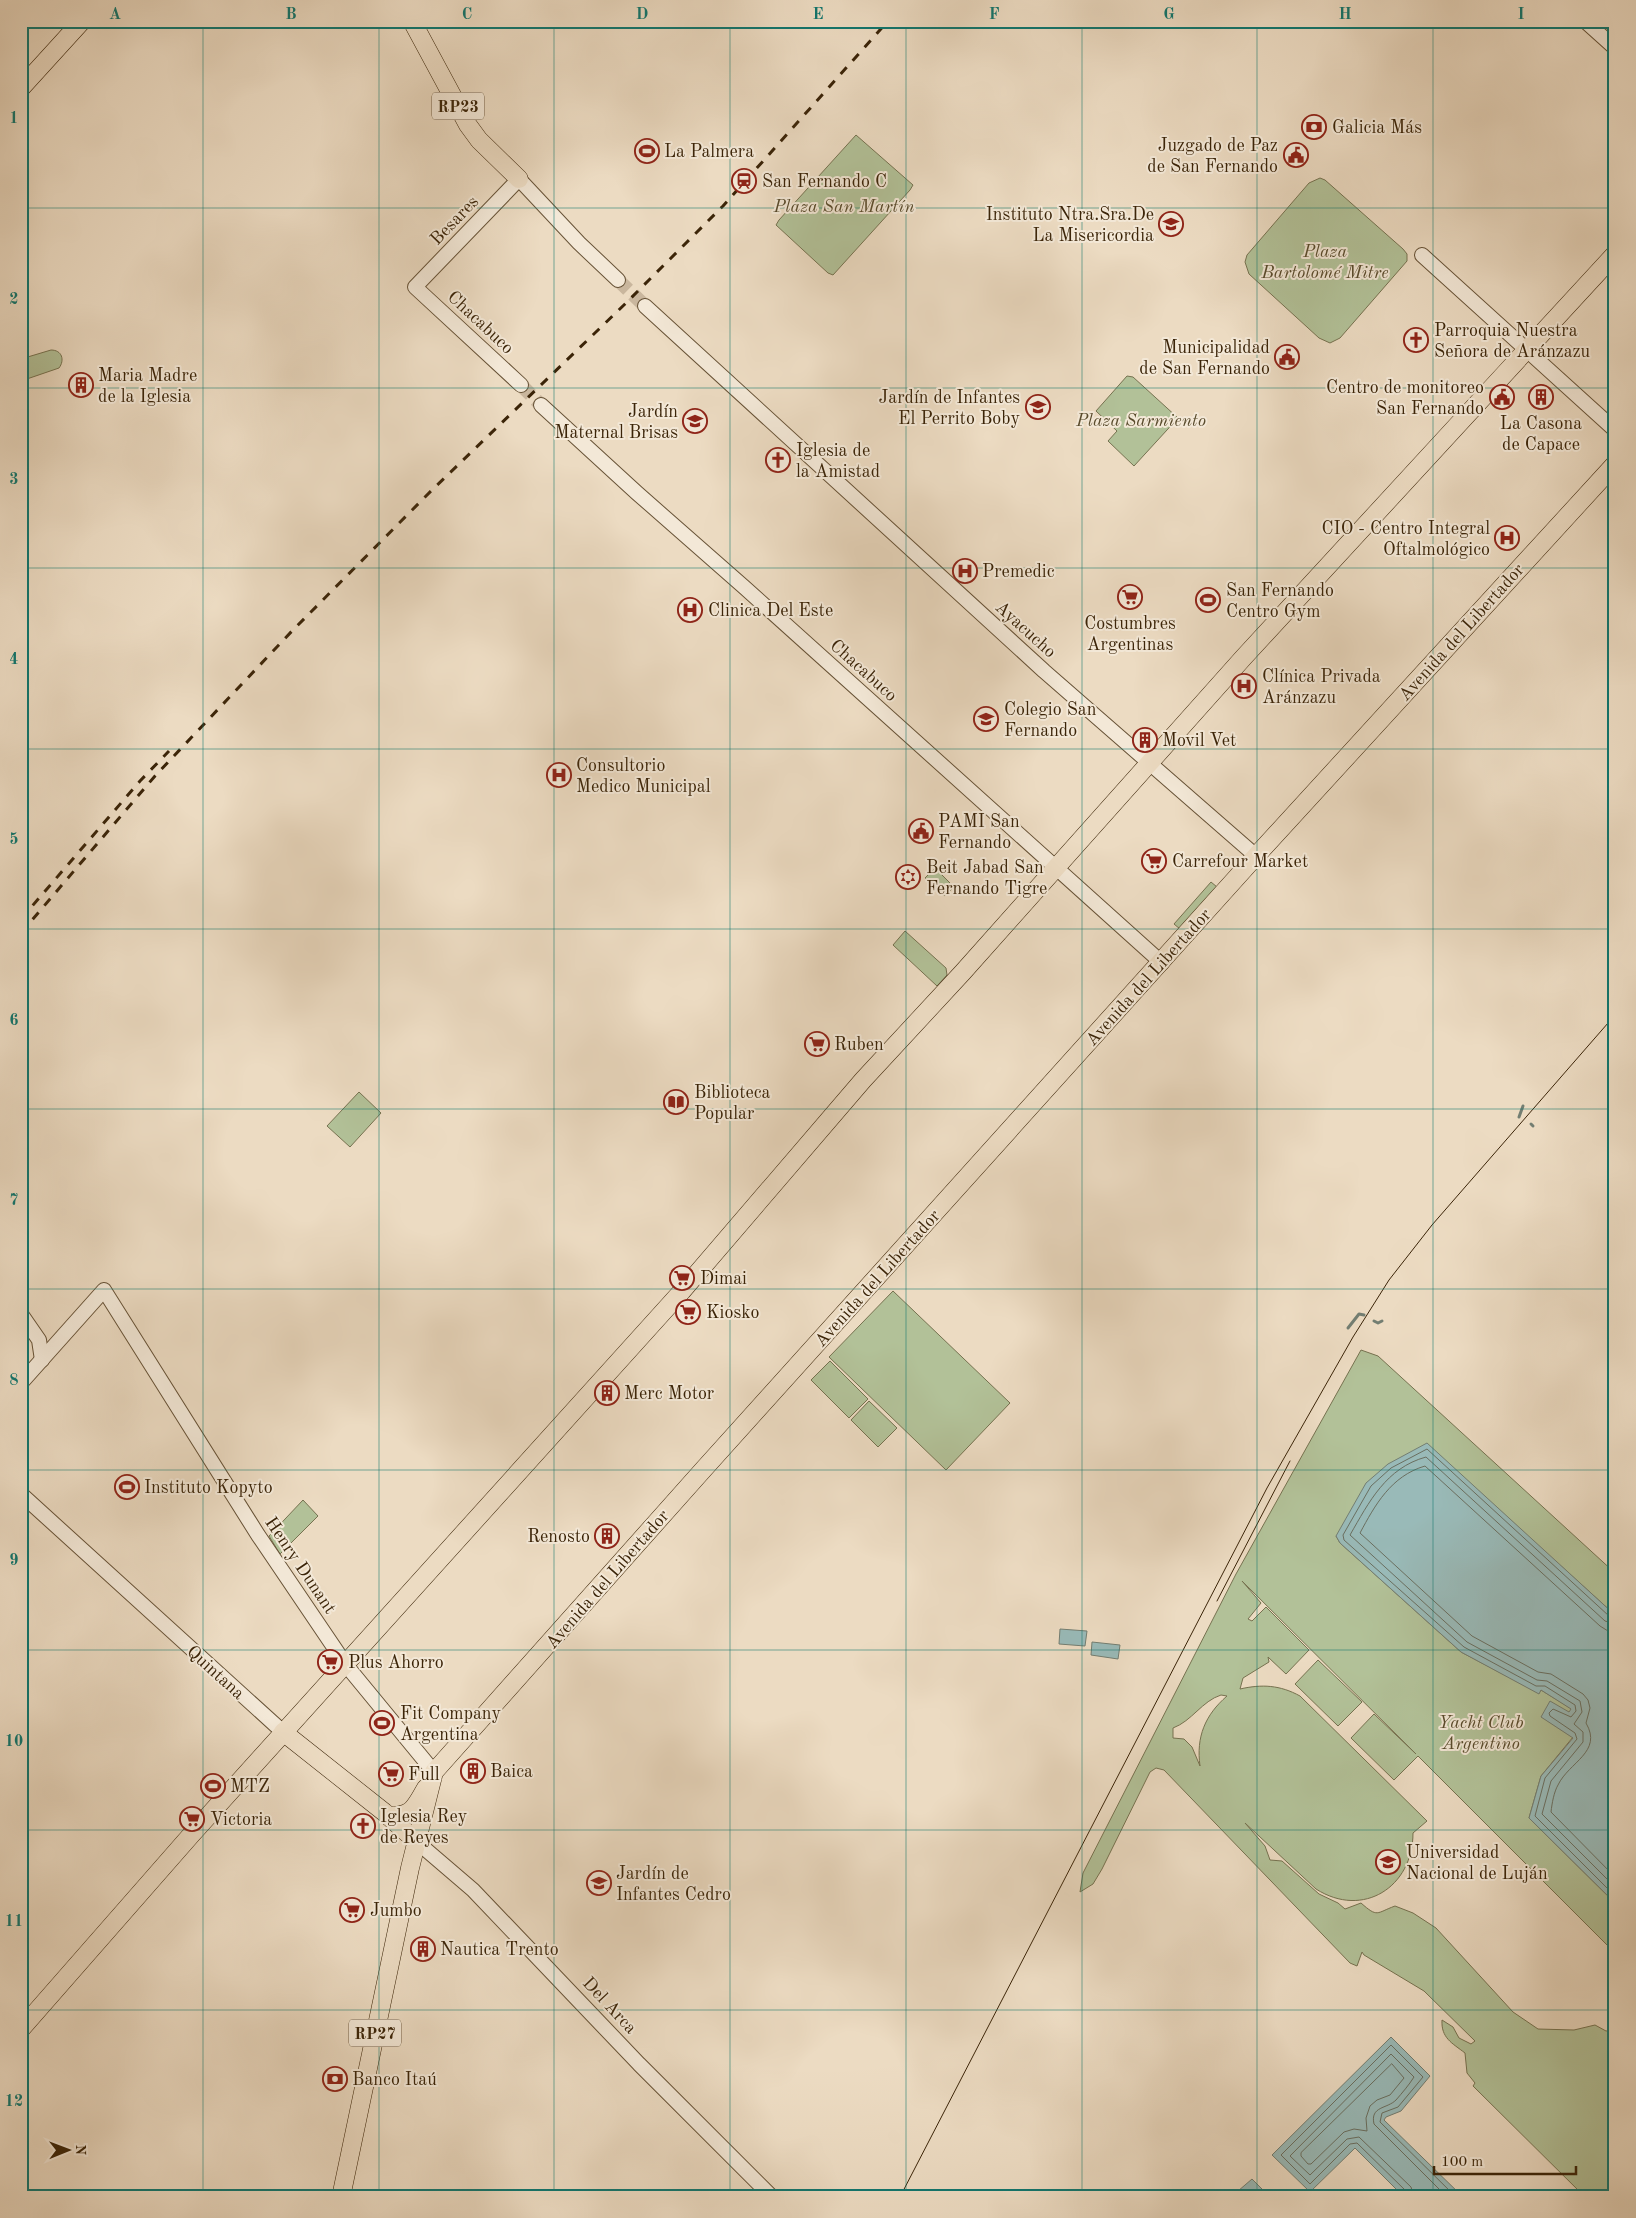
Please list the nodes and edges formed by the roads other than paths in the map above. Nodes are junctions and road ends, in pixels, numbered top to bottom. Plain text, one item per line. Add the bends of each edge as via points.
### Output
1 (82, 21) edge
2 (412, 21) edge
3 (1585, 21) edge
4 (1615, 48) edge
5 (21, 88) edge
6 (519, 179) junction
7 (1615, 254) edge
8 (1422, 255) dead end
9 (618, 280) tunnel mouth
10 (415, 287) joint
11 (645, 306) tunnel mouth
12 (1527, 351) junction
13 (521, 385) tunnel mouth
14 (541, 405) tunnel mouth
15 (1615, 430) edge
16 (1615, 464) edge
17 (1151, 763) junction
18 (1256, 856) junction
19 (1056, 868) junction
20 (1162, 963) junction
21 (21, 1314) edge
22 (39, 1340) junction
23 (59, 1341) junction
24 (42, 1360) junction
25 (21, 1383) edge
26 (21, 1494) edge
27 (346, 1665) junction
28 (283, 1732) junction
29 (434, 1772) junction
30 (392, 1820) junction
31 (417, 1842) junction
32 (410, 1868) junction
33 (21, 2028) edge
34 (341, 2197) edge
35 (772, 2197) edge

1 - 5 main road
2 - 6 main road, RP23 via 468,124 479,140
3 - 4 street
6 - 9 street, RP23
6 - 10 street, Besares
7 - 12 main road
8 - 12 street
10 - 13 street, Chacabuco
11 - 17 street, Ayacucho via 1044,671
12 - 15 street
12 - 17 main road via 1255,645
14 - 19 street, Chacabuco
16 - 18 main road, Avenida del Libertador / RP27
17 - 18 street, Ayacucho
17 - 19 main road
18 - 20 main road, Avenida del Libertador / RP27
19 - 20 street, Chacabuco
19 - 27 main road via 863,1080 682,1291
20 - 29 main road, Avenida del Libertador / RP27
21 - 22 street
22 - 23 street
22 - 24 street
23 - 24 street
23 - 27 street, Henry Dunant via 104,1290 253,1528
24 - 25 street
26 - 28 street, Quintana
27 - 28 main road
27 - 29 street, Henry Dunant
28 - 30 main road, Quintana / RP27
28 - 33 main road
29 - 30 main road, RP27 via 414,1808
29 - 31 main road, Avenida del Libertador / RP27
30 - 31 main road, Quintana / RP27
30 - 32 main road, RP27 via 407,1852
31 - 32 main road, Avenida del Libertador / RP27
31 - 35 street, Del Arca via 474,1890
32 - 34 main road, Avenida del Libertador / RP27

